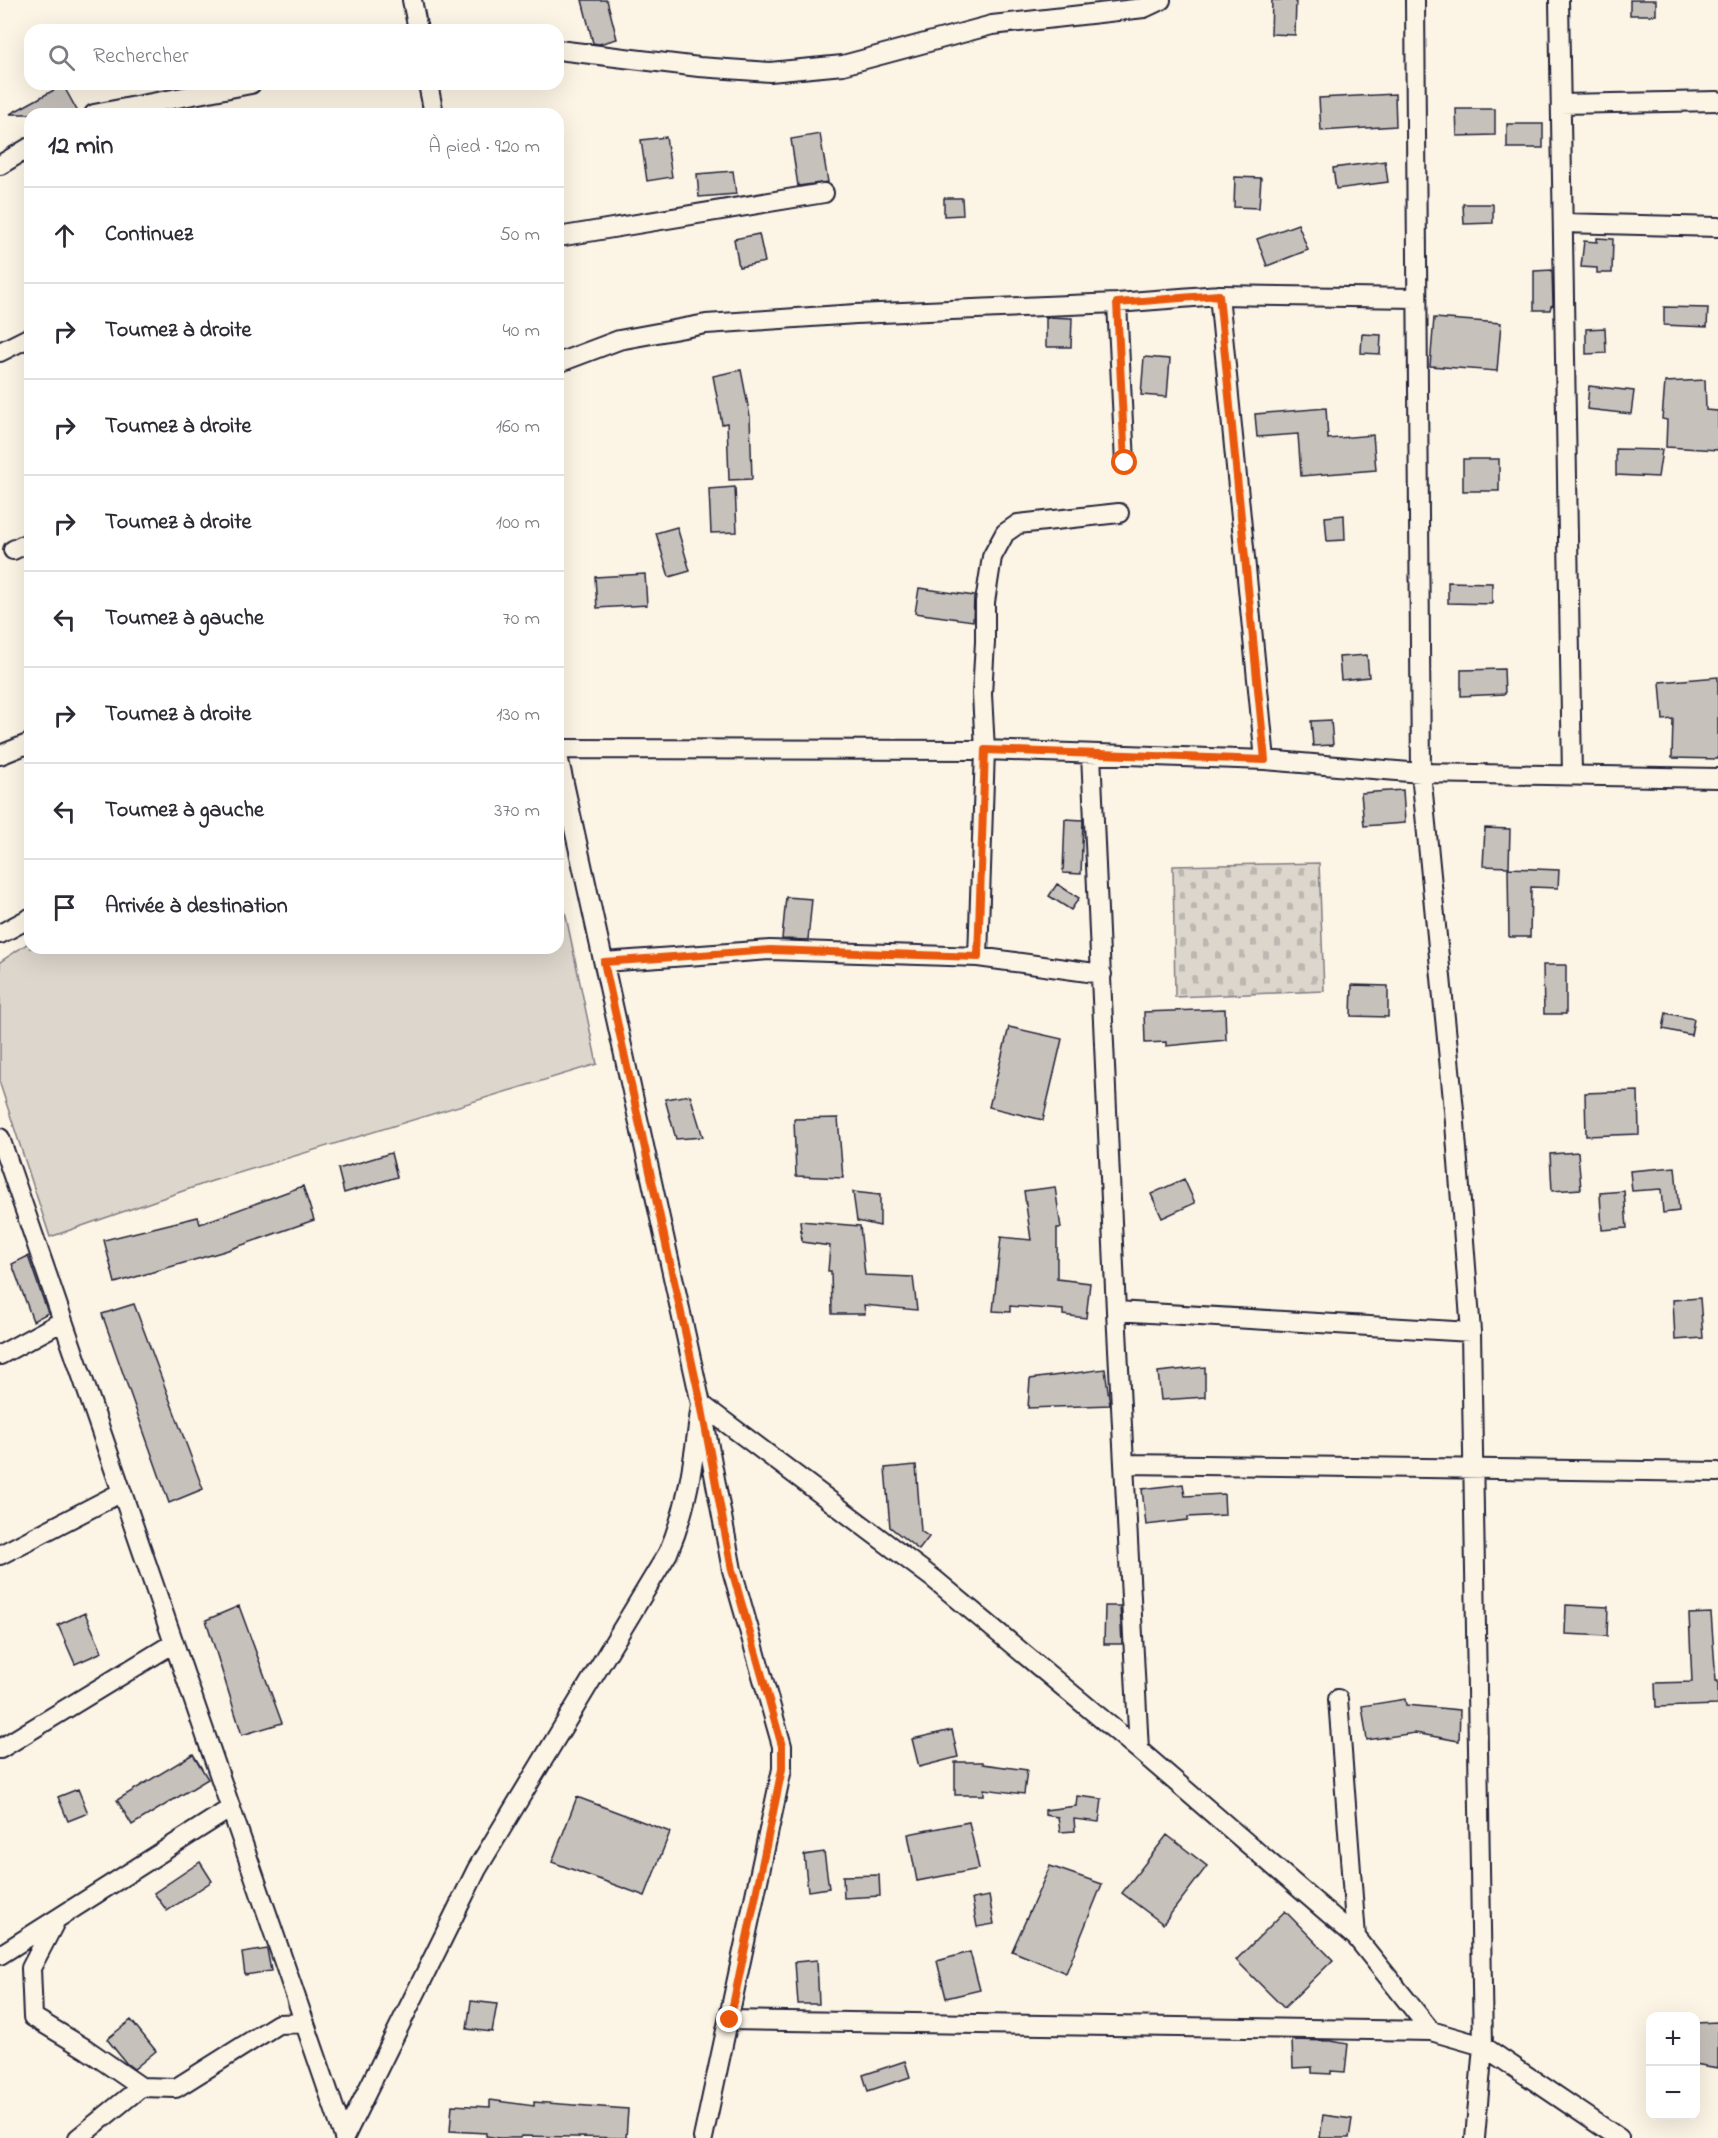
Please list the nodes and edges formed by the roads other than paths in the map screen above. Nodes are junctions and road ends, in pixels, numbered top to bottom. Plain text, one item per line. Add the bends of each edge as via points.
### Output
1 (412, 0) edge
2 (1161, 0) edge
3 (1415, 0) edge
4 (1559, 0) edge
5 (417, 24) edge
6 (564, 51) edge
7 (220, 90) edge
8 (429, 90) edge
9 (1718, 101) edge
10 (1561, 104) junction
11 (125, 108) edge
12 (433, 108) edge
13 (24, 151) edge
14 (0, 165) edge
15 (824, 193) dead end
16 (1563, 223) junction
17 (1718, 227) edge
18 (564, 236) edge
19 (1219, 295) junction
20 (1417, 298) junction
21 (1117, 303) junction
22 (24, 340) edge
23 (0, 352) edge
24 (564, 361) edge
25 (1125, 463) dead end
26 (1119, 513) dead end
27 (24, 545) edge
28 (13, 550) dead end
29 (24, 745) edge
30 (564, 749) edge
31 (985, 750) junction
32 (1091, 754) junction
33 (0, 755) edge
34 (1265, 760) junction
35 (1420, 773) junction
36 (1572, 775) junction
37 (1718, 778) edge
38 (564, 783) edge
39 (24, 921) edge
40 (0, 934) edge
41 (978, 957) junction
42 (604, 962) junction
43 (1102, 974) junction
44 (2, 1149) edge
45 (1116, 1311) junction
46 (63, 1321) junction
47 (1471, 1332) junction
48 (0, 1355) edge
49 (701, 1404) junction
50 (1125, 1464) junction
51 (1474, 1468) junction
52 (1718, 1472) edge
53 (122, 1492) junction
54 (0, 1556) edge
55 (174, 1643) junction
56 (1338, 1699) dead end
57 (0, 1749) edge
58 (1139, 1750) junction
59 (231, 1808) junction
60 (57, 1919) junction
61 (1356, 1937) junction
62 (0, 1955) edge
63 (730, 2020) junction
64 (305, 2023) junction
65 (1431, 2031) junction
66 (1483, 2046) junction
67 (141, 2087) junction
68 (78, 2138) edge
69 (344, 2138) edge
70 (703, 2138) edge
71 (1475, 2138) edge
72 (1619, 2138) edge

1 - 5 street
2 - 6 street via 1144,8 992,25 843,65 770,72
3 - 20 street
4 - 10 street
7 - 11 street
8 - 12 street
9 - 10 street
10 - 16 street
13 - 14 street
15 - 18 street
16 - 17 street
16 - 36 street
19 - 20 street
19 - 21 street
19 - 34 street
20 - 35 street
21 - 24 street via 706,324 619,340
21 - 25 street
22 - 23 street
26 - 31 street via 1018,524 1005,533 992,557 985,602
27 - 28 street
29 - 33 street
30 - 31 street
31 - 32 street
31 - 41 street
32 - 34 street
32 - 43 street
34 - 35 street
35 - 36 street
35 - 47 street via 1454,1110
36 - 37 street
38 - 42 street
39 - 40 street
41 - 42 street via 770,950
41 - 43 street
42 - 49 street
43 - 45 street
44 - 46 street
45 - 47 street
45 - 50 street
46 - 48 street
46 - 53 street
47 - 51 street
49 - 58 street via 934,1579
49 - 63 street via 732,1570 782,1746 782,1769
49 - 69 street via 692,1478 668,1553 482,1860
50 - 51 street
50 - 58 street
51 - 52 street
51 - 66 street
53 - 54 street
53 - 55 street
55 - 57 street
55 - 59 street
56 - 61 street
58 - 61 street
59 - 60 street
59 - 64 street
60 - 62 street
60 - 67 street via 31,1968 33,2017
61 - 65 street
63 - 65 street
63 - 70 street
64 - 67 street via 279,2024 176,2088
64 - 69 street
65 - 66 street
66 - 71 street
66 - 72 street
67 - 68 street

